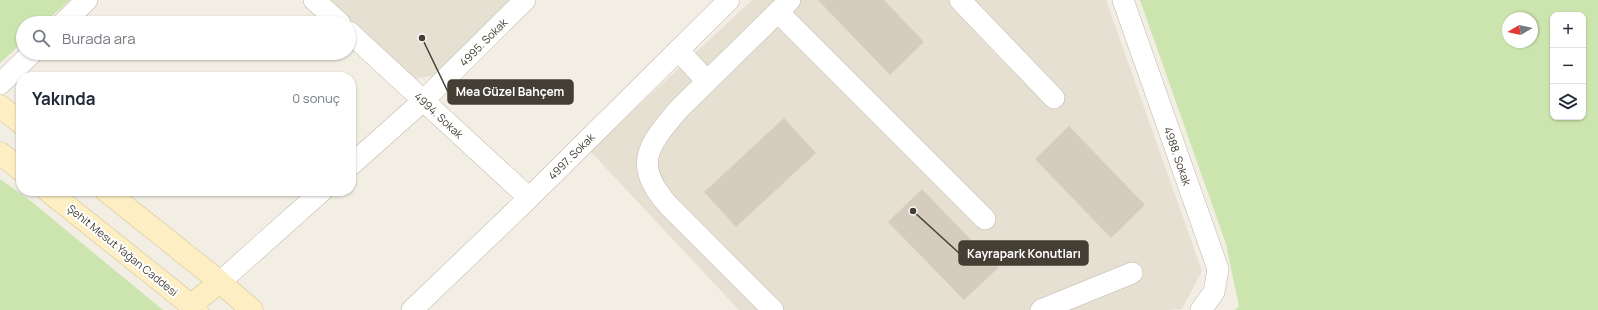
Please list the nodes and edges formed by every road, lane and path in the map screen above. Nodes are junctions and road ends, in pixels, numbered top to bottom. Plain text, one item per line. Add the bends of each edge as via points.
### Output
1 (87, 0) edge
2 (314, 0) edge
3 (525, 0) edge
4 (729, 0) edge
5 (960, 0) edge
6 (1123, 0) edge
7 (784, 6) edge
8 (70, 16) edge
9 (332, 16) edge
10 (356, 38) edge
11 (678, 50) junction
12 (25, 60) edge
13 (707, 81) junction
14 (0, 84) edge
15 (1054, 98) dead end
16 (424, 100) junction
17 (0, 106) edge
18 (16, 119) edge
19 (0, 153) edge
20 (356, 161) edge
21 (16, 166) edge
22 (54, 196) edge
23 (112, 196) edge
24 (316, 196) edge
25 (529, 198) junction
26 (985, 219) dead end
27 (1132, 273) dead end
28 (220, 282) junction
29 (194, 308) edge
30 (252, 310) edge
31 (412, 310) edge
32 (773, 310) edge
33 (1042, 310) edge
34 (1201, 310) edge

1 - 8 street
2 - 9 street
3 - 16 street, 4995. Sokak
4 - 11 street, 4997. Sokak
5 - 15 street
6 - 34 street, 4988. Sokak via 1218,269 1214,292
7 - 13 street
7 - 26 street
10 - 16 street, 4994. Sokak
11 - 13 street
11 - 25 street, 4997. Sokak
12 - 14 street
13 - 32 street via 679,109 652,146 647,160 649,176 656,191 668,205
16 - 20 street, 4995. Sokak
16 - 25 street, 4994. Sokak
17 - 18 main road
19 - 21 main road
22 - 29 main road, Şehit Mesut Yağan Caddesi
23 - 28 main road
24 - 28 street
25 - 31 street, 4997. Sokak
27 - 33 street
28 - 29 main road
28 - 30 main road

